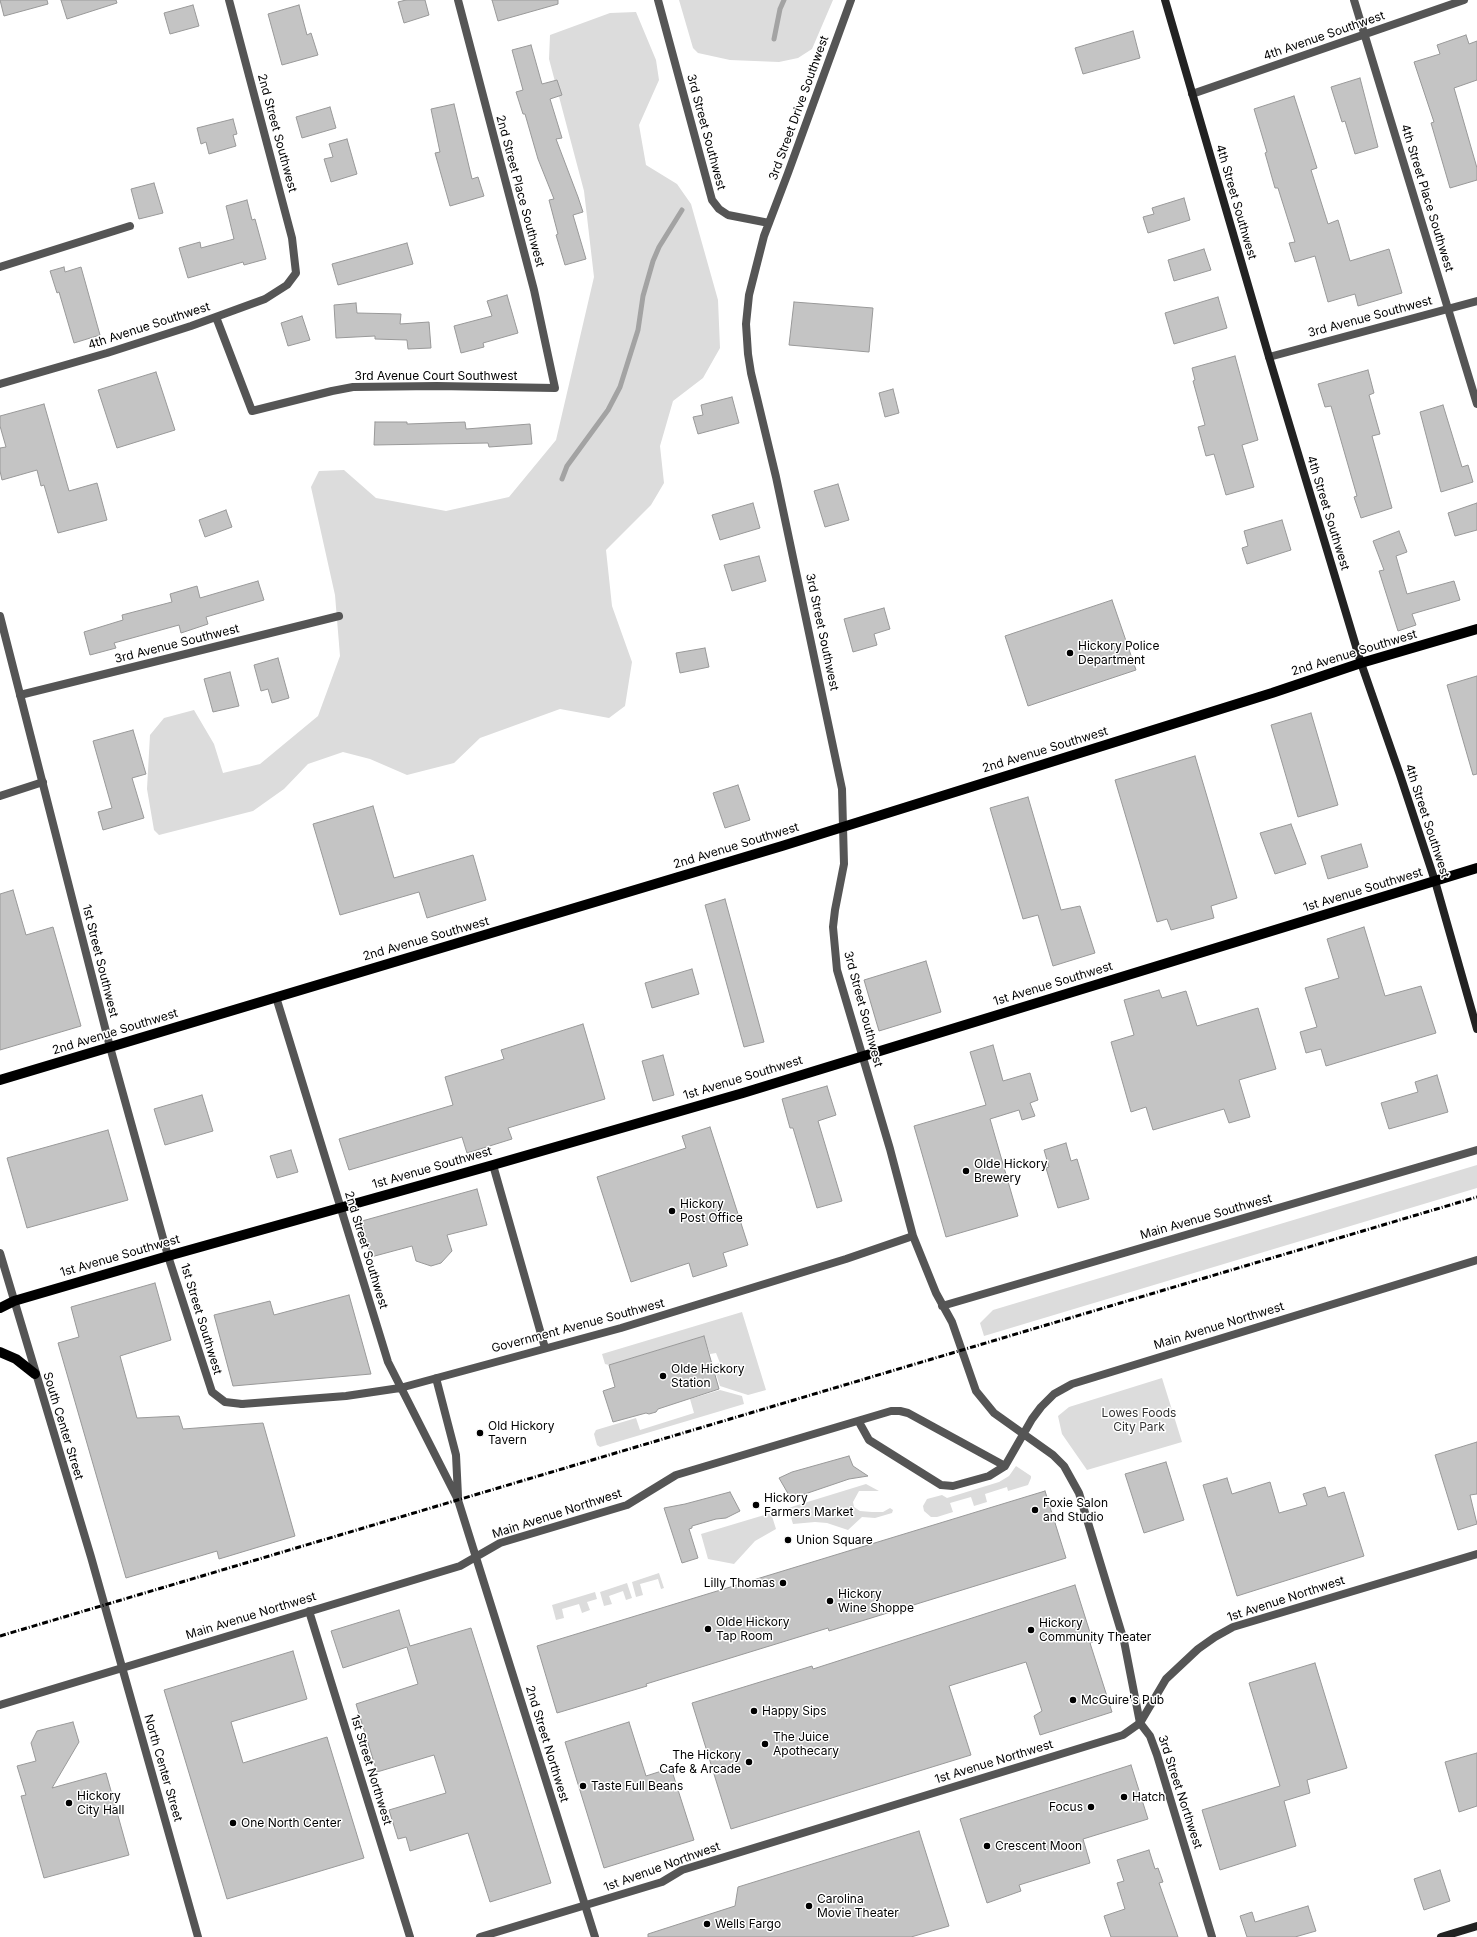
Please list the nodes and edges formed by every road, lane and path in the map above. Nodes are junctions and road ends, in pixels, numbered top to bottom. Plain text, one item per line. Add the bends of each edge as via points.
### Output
1 (229, 0) edge
2 (458, 0) edge
3 (658, 0) edge
4 (851, 0) edge
5 (1165, 0) edge
6 (1354, 0) edge
7 (1464, 0) edge
8 (1363, 36) junction
9 (1192, 94) junction
10 (769, 223) junction
11 (130, 226) dead end
12 (0, 267) edge
13 (296, 273) joint
14 (1477, 301) edge
15 (1448, 308) junction
16 (216, 317) junction
17 (1269, 357) junction
18 (0, 384) edge
19 (555, 388) joint
20 (1477, 404) edge
21 (0, 616) edge
22 (339, 616) dead end
23 (1477, 629) edge
24 (1361, 663) junction
25 (20, 695) junction
26 (43, 782) junction
27 (0, 796) edge
28 (845, 826) junction
29 (1477, 868) edge
30 (1434, 881) junction
31 (276, 997) junction
32 (1477, 1029) edge
33 (110, 1047) junction
34 (862, 1055) junction
35 (0, 1080) edge
36 (1477, 1150) edge
37 (493, 1165) junction
38 (340, 1208) junction
39 (913, 1236) junction
40 (0, 1253) edge
41 (168, 1256) junction
42 (1477, 1260) edge
43 (14, 1301) junction
44 (942, 1306) junction
45 (0, 1308) edge
46 (545, 1348) junction
47 (0, 1352) edge
48 (35, 1374) junction
49 (436, 1378) junction
50 (400, 1388) junction
51 (242, 1404) joint
52 (859, 1422) junction
53 (1024, 1433) junction
54 (1005, 1466) junction
55 (458, 1500) junction
56 (1477, 1554) edge
57 (476, 1557) junction
58 (104, 1605) joint
59 (309, 1611) junction
60 (122, 1668) junction
61 (0, 1705) edge
62 (1140, 1723) junction
63 (586, 1906) junction
64 (1477, 1926) edge
65 (198, 1937) edge
66 (410, 1937) edge
67 (480, 1937) edge
68 (595, 1937) edge
69 (1212, 1937) edge
70 (1441, 1937) edge

1 - 13 street, 2nd Street Southwest via 292,238
2 - 19 street, 2nd Street Place Southwest via 534,290
3 - 10 street, 3rd Street Southwest via 712,200 728,215
4 - 10 street, 3rd Street Drive Southwest
5 - 9 main road, 4th Street Southwest
6 - 8 street, 4th Street Place Southwest
7 - 8 street, 4th Avenue Southwest
8 - 9 street, 4th Avenue Southwest
8 - 15 street, 4th Street Place Southwest
9 - 17 main road, 4th Street Southwest
10 - 28 street, 3rd Street Southwest via 749,295 746,324 748,354 829,721 842,789
11 - 12 street
13 - 16 street, 4th Avenue Southwest via 274,295
14 - 15 street, 3rd Avenue Southwest
15 - 17 street, 3rd Avenue Southwest
15 - 20 street, 4th Street Place Southwest
16 - 18 street, 4th Avenue Southwest via 107,353
16 - 19 street, 3rd Avenue Court Southwest via 252,411 353,387
17 - 24 main road, 4th Street Southwest
21 - 25 street, 1st Street Southwest
22 - 25 street, 3rd Avenue Southwest
23 - 24 main road, 2nd Avenue Southwest
24 - 28 main road, 2nd Avenue Southwest
24 - 30 main road, 4th Street Southwest
25 - 26 street, 1st Street Southwest
26 - 27 street
26 - 33 street, 1st Street Southwest
28 - 31 main road, 2nd Avenue Southwest
28 - 34 street, 3rd Street Southwest via 844,864 834,910 833,944 837,970
29 - 30 main road, 1st Avenue Southwest
30 - 32 main road, 4th Street Southwest
30 - 34 main road, 1st Avenue Southwest
31 - 33 main road, 2nd Avenue Southwest
31 - 38 street, 2nd Street Southwest
33 - 35 main road, 2nd Avenue Southwest
33 - 41 street, 1st Street Southwest
34 - 37 main road, 1st Avenue Southwest
34 - 39 street, 3rd Street Southwest
36 - 44 street, Main Avenue Southwest
37 - 38 main road, 1st Avenue Southwest
37 - 46 street
38 - 41 main road, 1st Avenue Southwest
38 - 50 street, 2nd Street Southwest via 388,1362
39 - 44 street, 3rd Street Southwest
39 - 46 street, Government Avenue Southwest via 628,1326
40 - 43 street, South Center Street
41 - 43 main road, 1st Avenue Southwest
41 - 51 street, 1st Street Southwest via 212,1392 225,1402
42 - 53 street, Main Avenue Northwest via 1072,1384 1054,1394 1032,1419
43 - 45 main road, 1st Avenue Southwest
43 - 48 street, South Center Street
44 - 53 street, 3rd Street Northwest via 952,1322 976,1391 994,1414
46 - 49 street, Government Avenue Southwest
47 - 48 main road via 16,1359
48 - 58 street, South Center Street
49 - 50 street, Government Avenue Southwest
49 - 55 street, 2nd Street Southwest via 456,1455
50 - 51 street, Government Avenue Southwest via 346,1396
50 - 55 street, 2nd Street Southwest
52 - 54 street, Main Avenue Northwest via 891,1411 900,1411
52 - 54 street, Main Avenue Northwest via 869,1440 941,1485 953,1486 989,1476
52 - 57 street, Main Avenue Northwest via 676,1475 627,1505 500,1543
53 - 54 street, Main Avenue Northwest
53 - 62 street, 3rd Street Northwest via 1064,1466 1079,1493 1124,1641
55 - 57 street, 2nd Street Southwest
56 - 62 street, 1st Avenue Northwest via 1233,1627 1198,1649 1166,1679
57 - 59 street, Main Avenue Northwest via 453,1569
57 - 63 street, 2nd Street Northwest
58 - 60 street, North Center Street
59 - 60 street, Main Avenue Northwest
59 - 66 street, 1st Street Northwest
60 - 61 street, Main Avenue Northwest
60 - 65 street, North Center Street
62 - 63 street, 1st Avenue Northwest via 1123,1735 682,1870 662,1882
62 - 69 street, 3rd Street Northwest via 1150,1736 1157,1755
63 - 67 street, 1st Avenue Northwest
63 - 68 street, 2nd Street Northwest
64 - 70 main road

